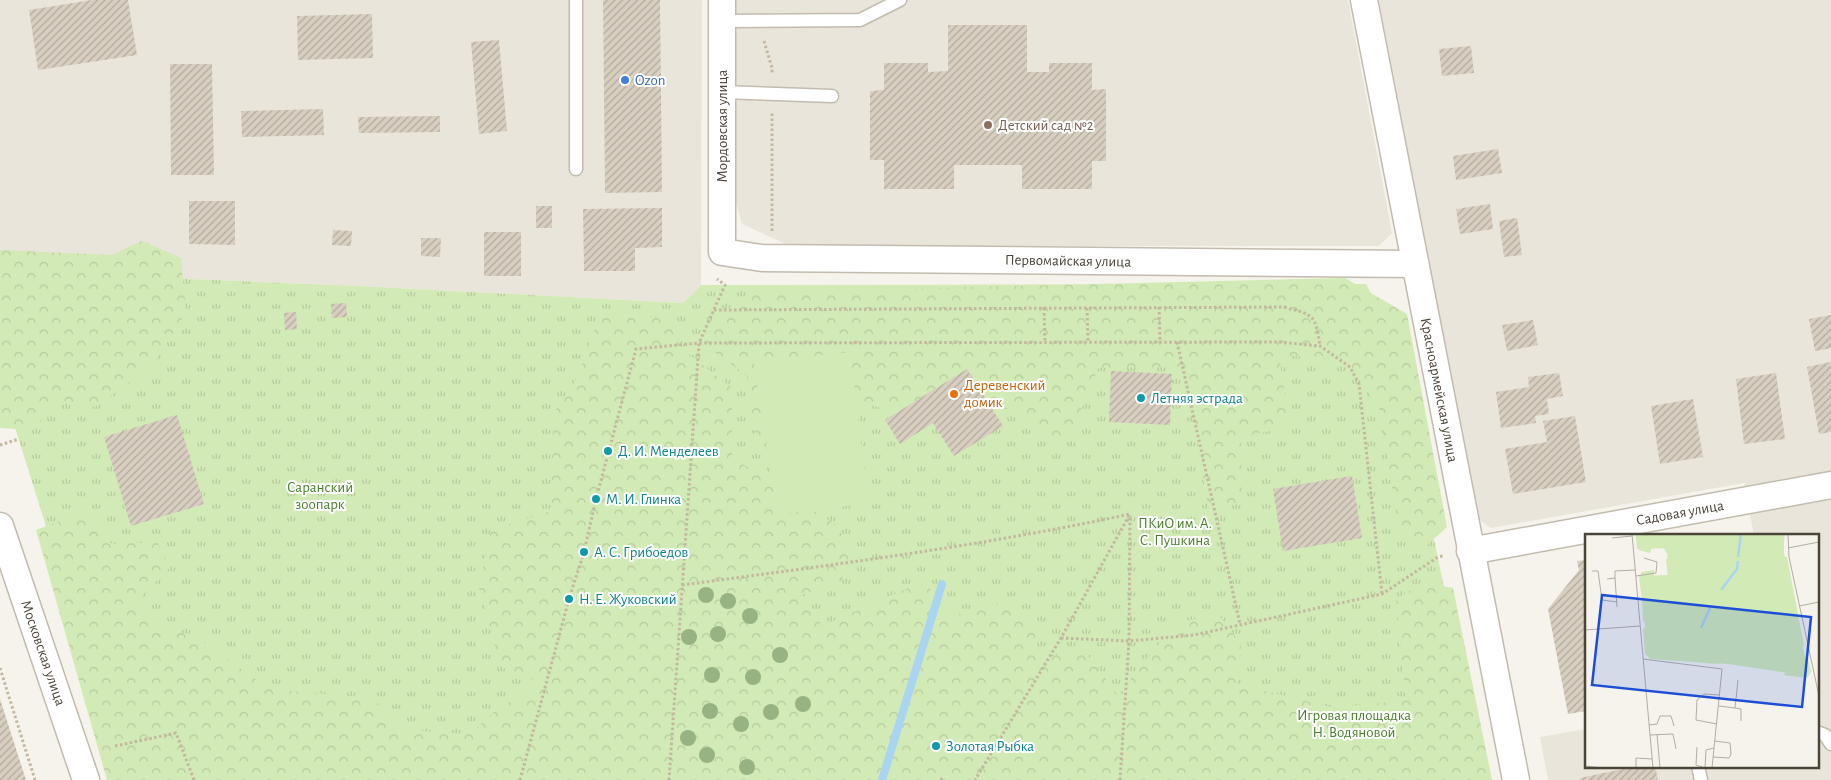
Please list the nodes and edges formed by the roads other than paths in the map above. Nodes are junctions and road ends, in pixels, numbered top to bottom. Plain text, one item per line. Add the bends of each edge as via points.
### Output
1 (576, 0) edge
2 (900, 0) edge
3 (1364, 0) edge
4 (722, 10) edge
5 (722, 92) junction
6 (832, 96) dead end
7 (576, 169) dead end
8 (722, 252) joint
9 (1415, 264) junction
10 (1831, 485) edge
11 (0, 526) edge
12 (1470, 551) junction
13 (1818, 732) edge
14 (1831, 744) edge
15 (86, 780) edge
16 (1516, 780) edge

1 - 7 lane
2 - 4 lane via 860,20 758,21
3 - 9 street, Красноармейская улица
4 - 5 street, Мордовская улица
5 - 6 lane
5 - 8 street, Мордовская улица
8 - 9 street, Первомайская улица via 762,258
9 - 12 street, Красноармейская улица
10 - 12 street, Садовая улица
11 - 15 street, Московская улица
12 - 16 street, Красноармейская улица
13 - 14 lane via 1825,735

